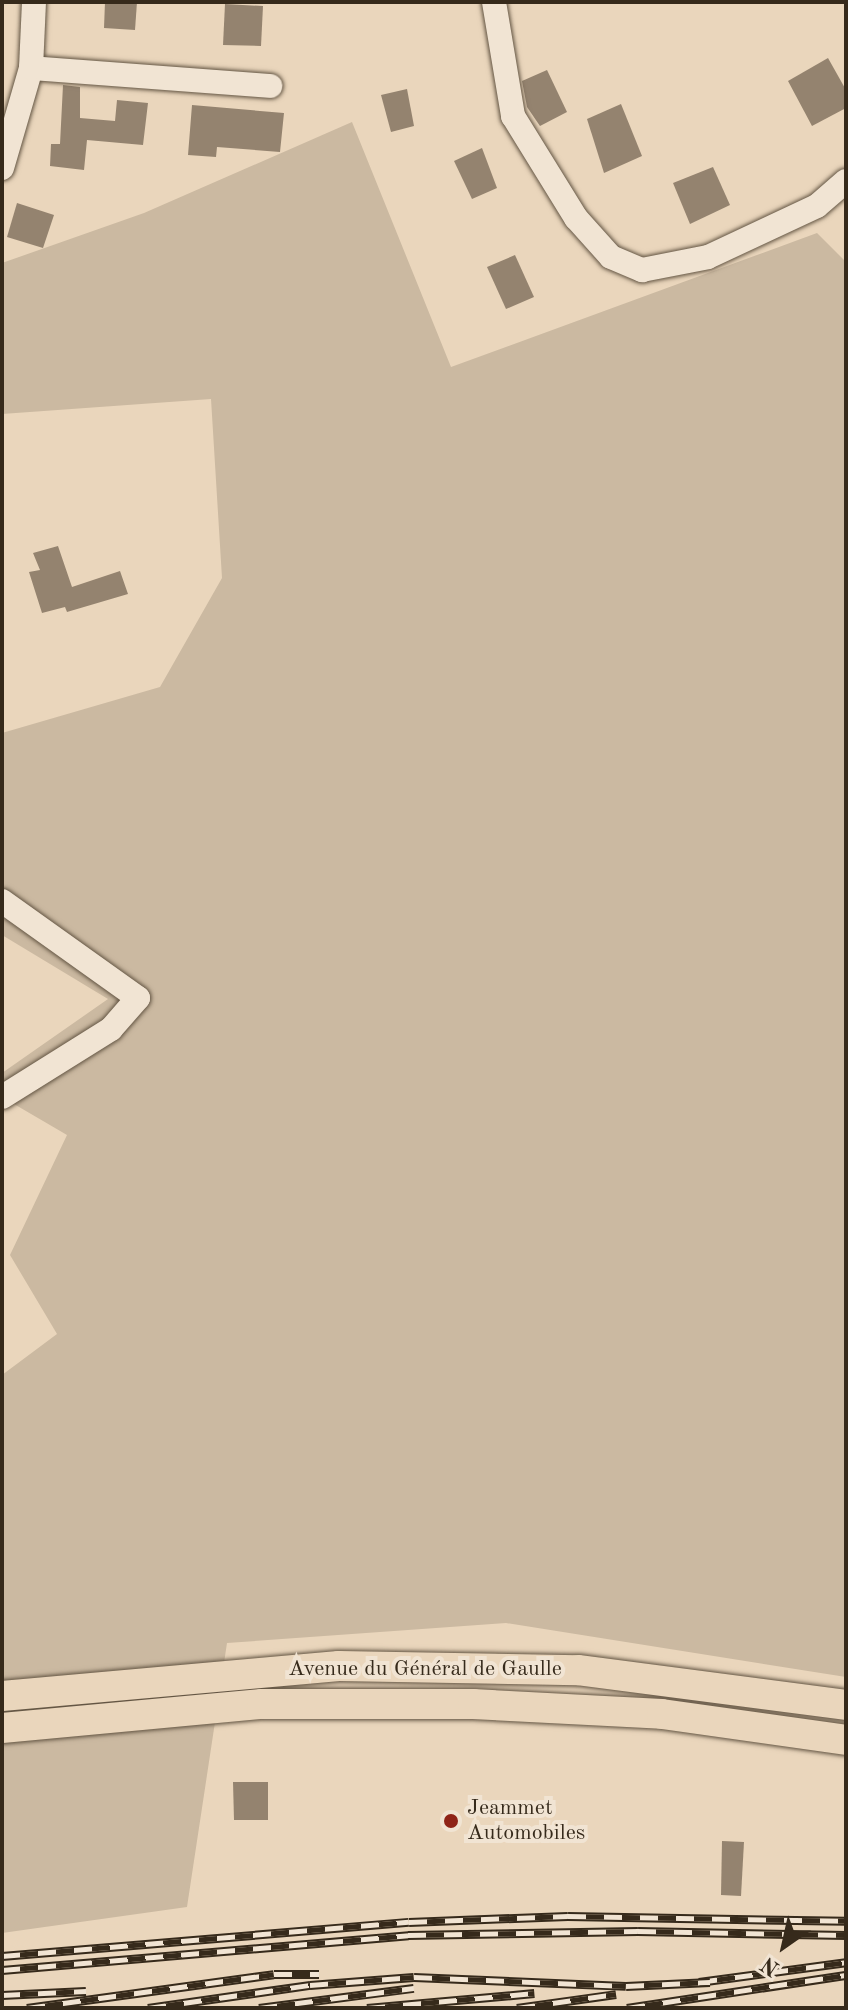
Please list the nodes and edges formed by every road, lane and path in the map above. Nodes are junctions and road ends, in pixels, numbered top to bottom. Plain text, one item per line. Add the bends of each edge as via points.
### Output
1 (34, 2) edge
2 (494, 2) edge
3 (31, 68) junction
4 (270, 86) dead end
5 (2, 168) edge
6 (846, 181) edge
7 (2, 901) edge
8 (2, 1097) edge
9 (2, 1696) edge
10 (846, 1705) edge
11 (2, 1728) edge
12 (846, 1740) edge

1 - 3 street
2 - 6 street via 513,116 576,218 611,257 642,270 708,257 817,206
3 - 4 street
3 - 5 street
7 - 8 street via 138,998 111,1029
9 - 10 main road, Avenue du Général de Gaulle via 339,1666 578,1670
11 - 12 main road, Avenue du Général de Gaulle via 262,1704 473,1704 662,1714

